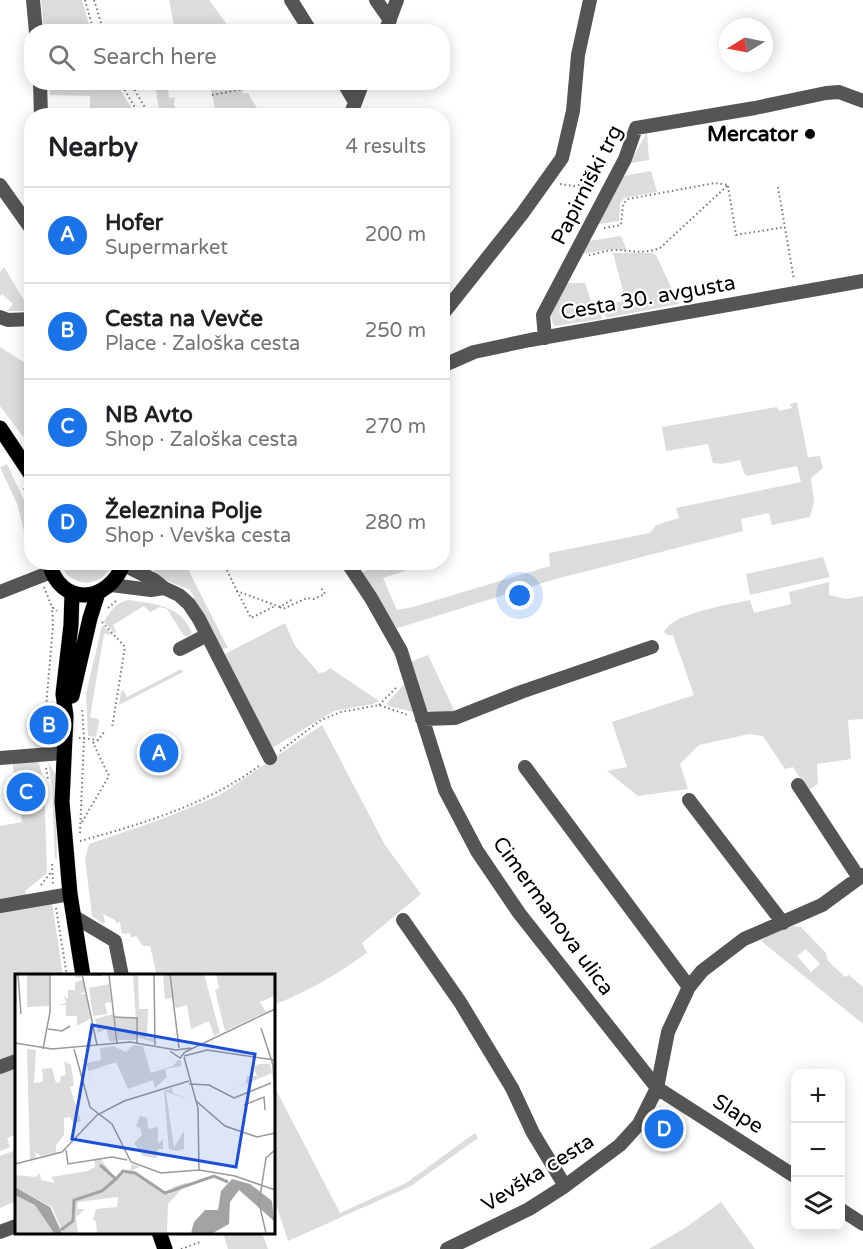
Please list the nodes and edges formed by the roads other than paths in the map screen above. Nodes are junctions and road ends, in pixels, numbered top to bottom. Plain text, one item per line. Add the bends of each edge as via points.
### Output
1 (33, 0) edge
2 (291, 0) edge
3 (376, 0) edge
4 (397, 0) edge
5 (590, 0) edge
6 (35, 24) edge
7 (306, 24) edge
8 (386, 24) edge
9 (388, 24) edge
10 (40, 90) edge
11 (348, 90) edge
12 (360, 90) edge
13 (863, 101) edge
14 (355, 102) junction
15 (41, 108) edge
16 (353, 108) edge
17 (0, 185) edge
18 (24, 219) edge
19 (863, 281) edge
20 (450, 305) edge
21 (0, 317) edge
22 (24, 319) edge
23 (545, 338) junction
24 (450, 362) edge
25 (0, 428) edge
26 (24, 464) edge
27 (44, 570) edge
28 (52, 570) edge
29 (121, 570) edge
30 (134, 570) edge
31 (352, 570) edge
32 (164, 588) junction
33 (105, 589) junction
34 (0, 592) edge
35 (72, 593) junction
36 (207, 635) junction
37 (652, 647) dead end
38 (180, 649) dead end
39 (66, 716) junction
40 (422, 719) junction
41 (63, 753) junction
42 (0, 758) edge
43 (270, 758) dead end
44 (525, 767) dead end
45 (798, 785) dead end
46 (689, 800) dead end
47 (861, 876) edge
48 (70, 894) junction
49 (0, 906) edge
50 (73, 916) junction
51 (403, 920) dead end
52 (783, 923) junction
53 (83, 974) edge
54 (122, 974) edge
55 (688, 987) junction
56 (15, 1061) edge
57 (0, 1067) edge
58 (657, 1088) junction
59 (791, 1174) edge
60 (565, 1186) junction
61 (845, 1212) edge
62 (863, 1224) edge
63 (15, 1226) edge
64 (0, 1232) edge
65 (159, 1234) edge
66 (165, 1249) edge
67 (447, 1249) edge

1 - 6 street
2 - 7 street
3 - 8 street
4 - 9 street
5 - 20 street via 562,158
10 - 15 street
11 - 14 street
12 - 14 street
13 - 23 street, Papirniški trg via 839,92 826,93 636,128 625,159 543,315
14 - 16 street
17 - 18 street
19 - 23 street, Cesta 30. avgusta
21 - 22 street
23 - 24 street, Cesta 30. avgusta via 474,352
25 - 26 main road
27 - 34 street
28 - 35 main road via 63,588
29 - 33 main road
30 - 32 street
31 - 40 street, Cimermanova ulica via 393,635
32 - 33 street
32 - 36 street via 186,601
33 - 35 main road via 90,595
33 - 39 main road via 90,618
35 - 39 main road via 63,694
36 - 38 street
36 - 43 street
37 - 40 street via 455,718
39 - 41 main road
40 - 58 street, Cimermanova ulica via 445,790 477,851 519,913
41 - 42 street
41 - 48 main road via 62,810
44 - 55 street
45 - 47 street
46 - 52 street
47 - 52 street, Vevška cesta via 822,905
48 - 49 street
48 - 50 main road
50 - 53 main road
50 - 54 street via 115,941
51 - 60 street via 501,1069
52 - 55 street, Vevška cesta via 731,947
55 - 58 street, Vevška cesta via 668,1032
56 - 57 street
58 - 59 street, Slape
58 - 60 street, Vevška cesta via 632,1132 606,1157
60 - 67 street, Vevška cesta via 529,1209
61 - 62 street
63 - 64 street
65 - 66 main road

